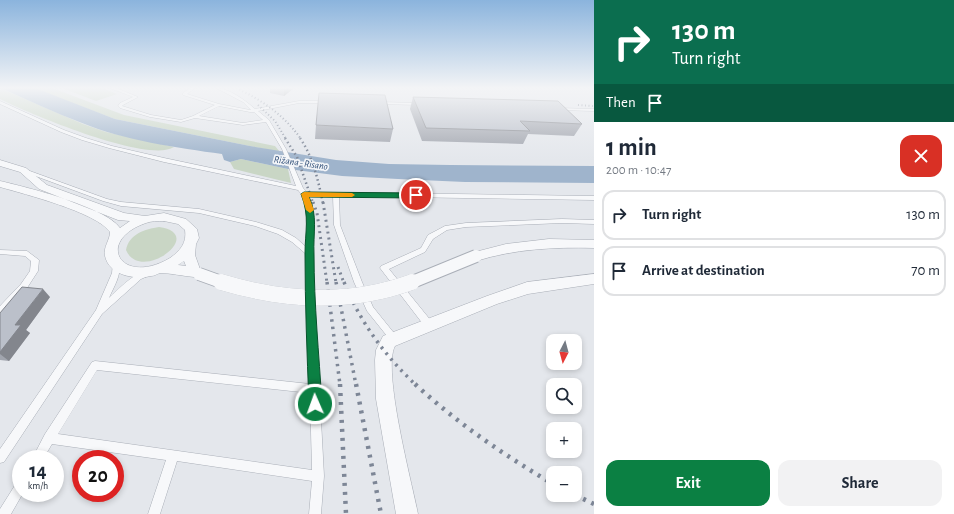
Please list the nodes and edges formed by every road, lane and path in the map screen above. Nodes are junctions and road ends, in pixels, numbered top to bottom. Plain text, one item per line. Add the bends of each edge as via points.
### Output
1 (23, 112) edge
2 (137, 112) edge
3 (205, 112) edge
4 (257, 112) edge
5 (195, 117) junction
6 (267, 120) junction
7 (0, 163) edge
8 (23, 170) junction
9 (0, 184) edge
10 (301, 190) junction
11 (336, 196) junction
12 (594, 198) edge
13 (153, 218) junction
14 (594, 222) edge
15 (114, 241) junction
16 (594, 244) edge
17 (191, 246) junction
18 (0, 252) edge
19 (309, 253) junction
20 (116, 265) junction
21 (154, 271) junction
22 (196, 273) junction
23 (594, 279) edge
24 (0, 312) edge
25 (99, 312) junction
26 (429, 324) junction
27 (394, 338) junction
28 (315, 389) junction
29 (49, 438) junction
30 (42, 450) edge
31 (173, 456) junction
32 (0, 458) edge
33 (318, 476) junction
34 (12, 501) edge
35 (4, 514) edge
36 (154, 514) edge
37 (315, 514) edge
38 (407, 514) edge

1 - 10 lane via 82,138 128,152
2 - 5 lane via 178,121 187,121
3 - 5 lane
4 - 6 lane
5 - 6 lane via 243,124
6 - 10 lane via 284,149
7 - 8 street
8 - 13 street via 44,187 122,217
8 - 19 lane via 121,204 199,211 249,222 280,232
9 - 15 street via 97,216 114,228
10 - 11 lane
10 - 19 lane via 310,207
11 - 12 lane
11 - 27 lane via 337,225 358,282 370,309
13 - 15 street via 134,224
13 - 17 street via 173,218 188,226 192,231
14 - 26 lane via 562,221 444,228 430,237 423,250 384,268
15 - 20 street via 111,254
16 - 22 street, bridge via 518,245 476,256 387,290 345,297 271,294 228,285
17 - 21 street via 177,261
17 - 22 street via 189,256
18 - 24 lane via 27,254 35,260 34,271 24,286
19 - 28 lane
20 - 21 street via 130,271
20 - 25 lane via 116,273
21 - 22 street via 171,269
21 - 25 lane via 138,277
23 - 26 street via 527,288
25 - 32 lane
26 - 27 street
27 - 38 street via 384,350 383,376
28 - 29 lane via 95,364
28 - 33 lane
29 - 30 lane
29 - 31 lane
31 - 33 lane
31 - 36 lane
33 - 37 lane
34 - 35 lane

